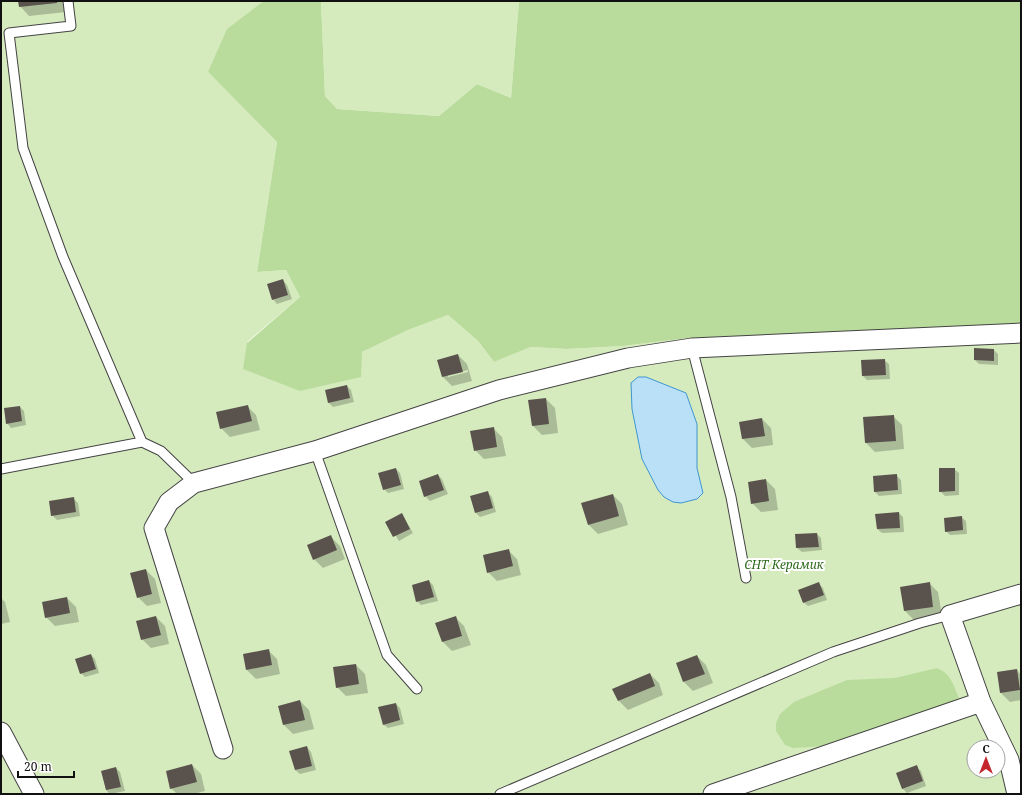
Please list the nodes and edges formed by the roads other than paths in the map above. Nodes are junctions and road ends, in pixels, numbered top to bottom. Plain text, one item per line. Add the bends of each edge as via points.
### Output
1 (68, 1) edge
2 (1021, 333) edge
3 (692, 348) junction
4 (142, 442) junction
5 (315, 450) junction
6 (1, 469) edge
7 (194, 483) junction
8 (746, 578) dead end
9 (1021, 594) edge
10 (950, 615) junction
11 (417, 689) dead end
12 (981, 702) junction
13 (1, 732) edge
14 (223, 749) dead end
15 (34, 794) edge
16 (500, 794) edge
17 (713, 794) edge
18 (1018, 794) edge

1 - 4 lane via 71,26 9,33 23,148 63,257
2 - 3 street
3 - 5 street via 628,358 498,390
3 - 8 lane via 731,497
4 - 6 lane
4 - 7 lane via 160,452
5 - 7 street
5 - 11 lane via 387,655
7 - 14 street via 169,502 154,528
9 - 10 street
10 - 12 street
10 - 16 lane via 833,652
12 - 17 street
12 - 18 street via 1009,760
13 - 15 street

